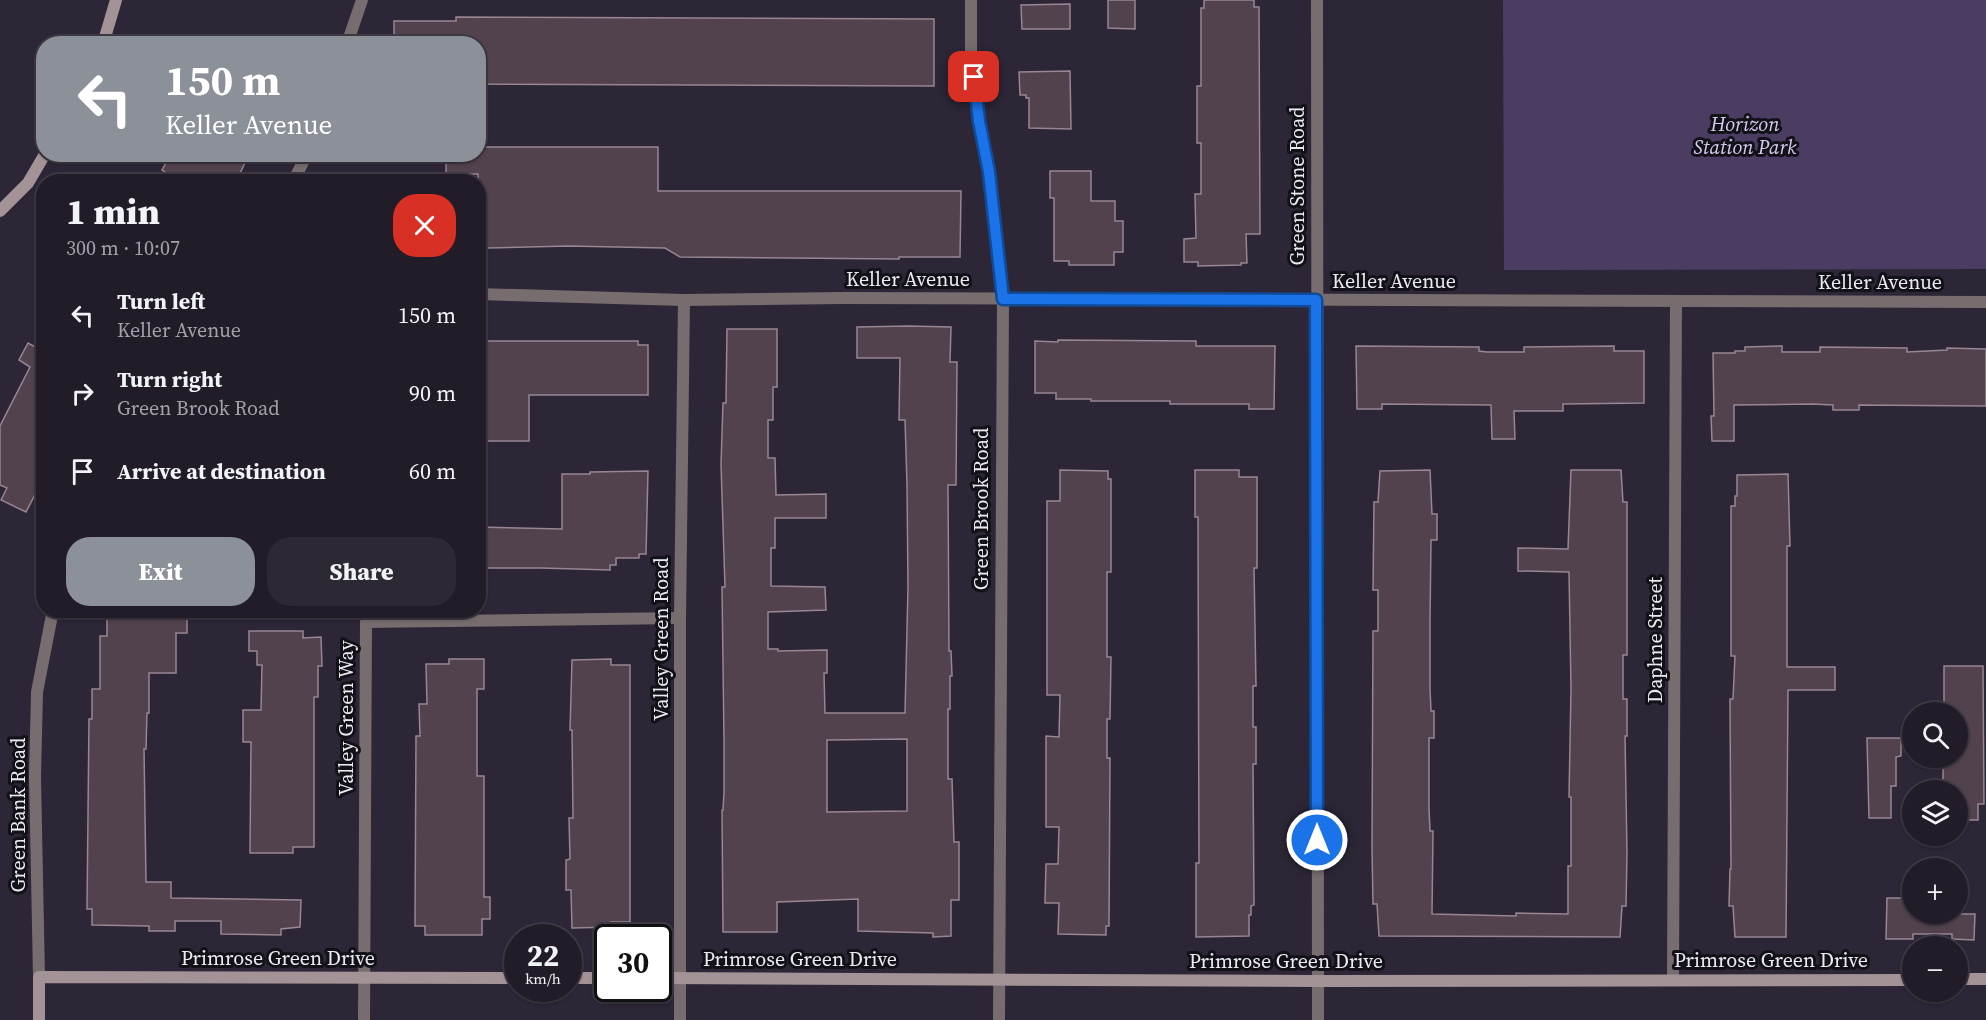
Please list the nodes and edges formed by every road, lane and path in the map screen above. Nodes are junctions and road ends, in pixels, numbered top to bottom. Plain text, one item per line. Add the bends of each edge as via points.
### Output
1 (116, 0) edge
2 (362, 0) edge
3 (971, 0) edge
4 (1317, 0) edge
5 (105, 36) edge
6 (350, 36) edge
7 (40, 162) edge
8 (0, 211) edge
9 (486, 294) edge
10 (1003, 299) junction
11 (684, 300) junction
12 (1316, 300) junction
13 (1676, 301) junction
14 (1986, 302) edge
15 (51, 618) edge
16 (680, 618) junction
17 (39, 977) junction
18 (364, 977) junction
19 (504, 978) edge
20 (672, 978) edge
21 (680, 978) junction
22 (1968, 979) edge
23 (1986, 979) edge
24 (999, 980) junction
25 (1673, 980) junction
26 (1902, 980) edge
27 (1317, 981) junction
28 (39, 1020) edge
29 (364, 1020) edge
30 (680, 1020) edge
31 (999, 1020) edge
32 (1318, 1020) edge

1 - 5 street
2 - 6 street
3 - 10 street, Green Brook Road via 971,56
4 - 12 street, Green Stone Road
7 - 8 street via 28,183
9 - 11 street, Keller Avenue
10 - 11 street, Keller Avenue
10 - 12 street, Keller Avenue
10 - 24 street, Green Brook Road
11 - 16 street, Valley Green Road
12 - 13 street, Keller Avenue
12 - 27 street, Green Stone Road
13 - 14 street, Keller Avenue
13 - 25 street, Daphne Street
15 - 17 street, Green Bank Road via 37,692
16 - 18 street, Valley Green Way via 366,622
16 - 21 street, Valley Green Road
17 - 18 street, Primrose Green Drive
17 - 28 street, Green Bank Road
18 - 19 street, Primrose Green Drive
18 - 29 street, Valley Green Way
20 - 21 street, Primrose Green Drive
21 - 24 street, Primrose Green Drive
21 - 30 street
22 - 23 street
24 - 27 street, Primrose Green Drive
24 - 31 street, Green Brook Road
25 - 26 street, Primrose Green Drive
25 - 27 street, Primrose Green Drive
27 - 32 street, Green Stone Road

